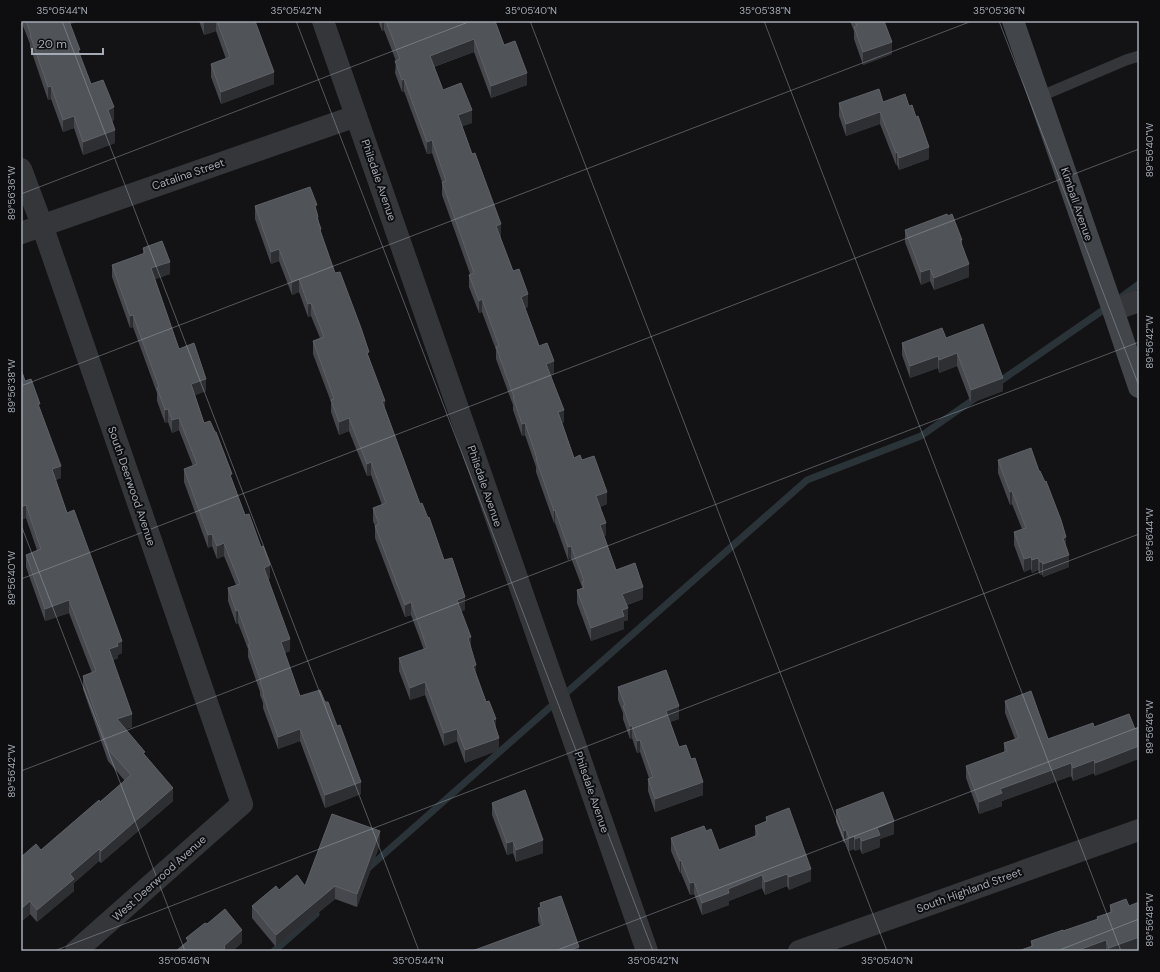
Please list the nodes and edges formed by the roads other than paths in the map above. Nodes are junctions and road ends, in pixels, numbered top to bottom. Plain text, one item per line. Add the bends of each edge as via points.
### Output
1 (323, 21) edge
2 (1013, 21) edge
3 (1139, 56) edge
4 (1039, 97) junction
5 (356, 116) junction
6 (21, 169) edge
7 (42, 225) junction
8 (21, 233) edge
9 (1139, 301) edge
10 (1113, 310) junction
11 (1139, 387) edge
12 (242, 804) joint
13 (1139, 830) edge
14 (76, 951) edge
15 (647, 951) edge
16 (799, 951) edge

1 - 5 street, Philsdale Avenue
2 - 4 main road, Kimball Avenue
3 - 4 lane
4 - 10 main road, Kimball Avenue
5 - 7 street, Catalina Street
5 - 15 street, Philsdale Avenue
6 - 7 street, South Deerwood Avenue
7 - 8 street, Catalina Street
7 - 12 street, South Deerwood Avenue
9 - 10 street
10 - 11 main road, Kimball Avenue
12 - 14 street, West Deerwood Avenue
13 - 16 street, South Highland Street

